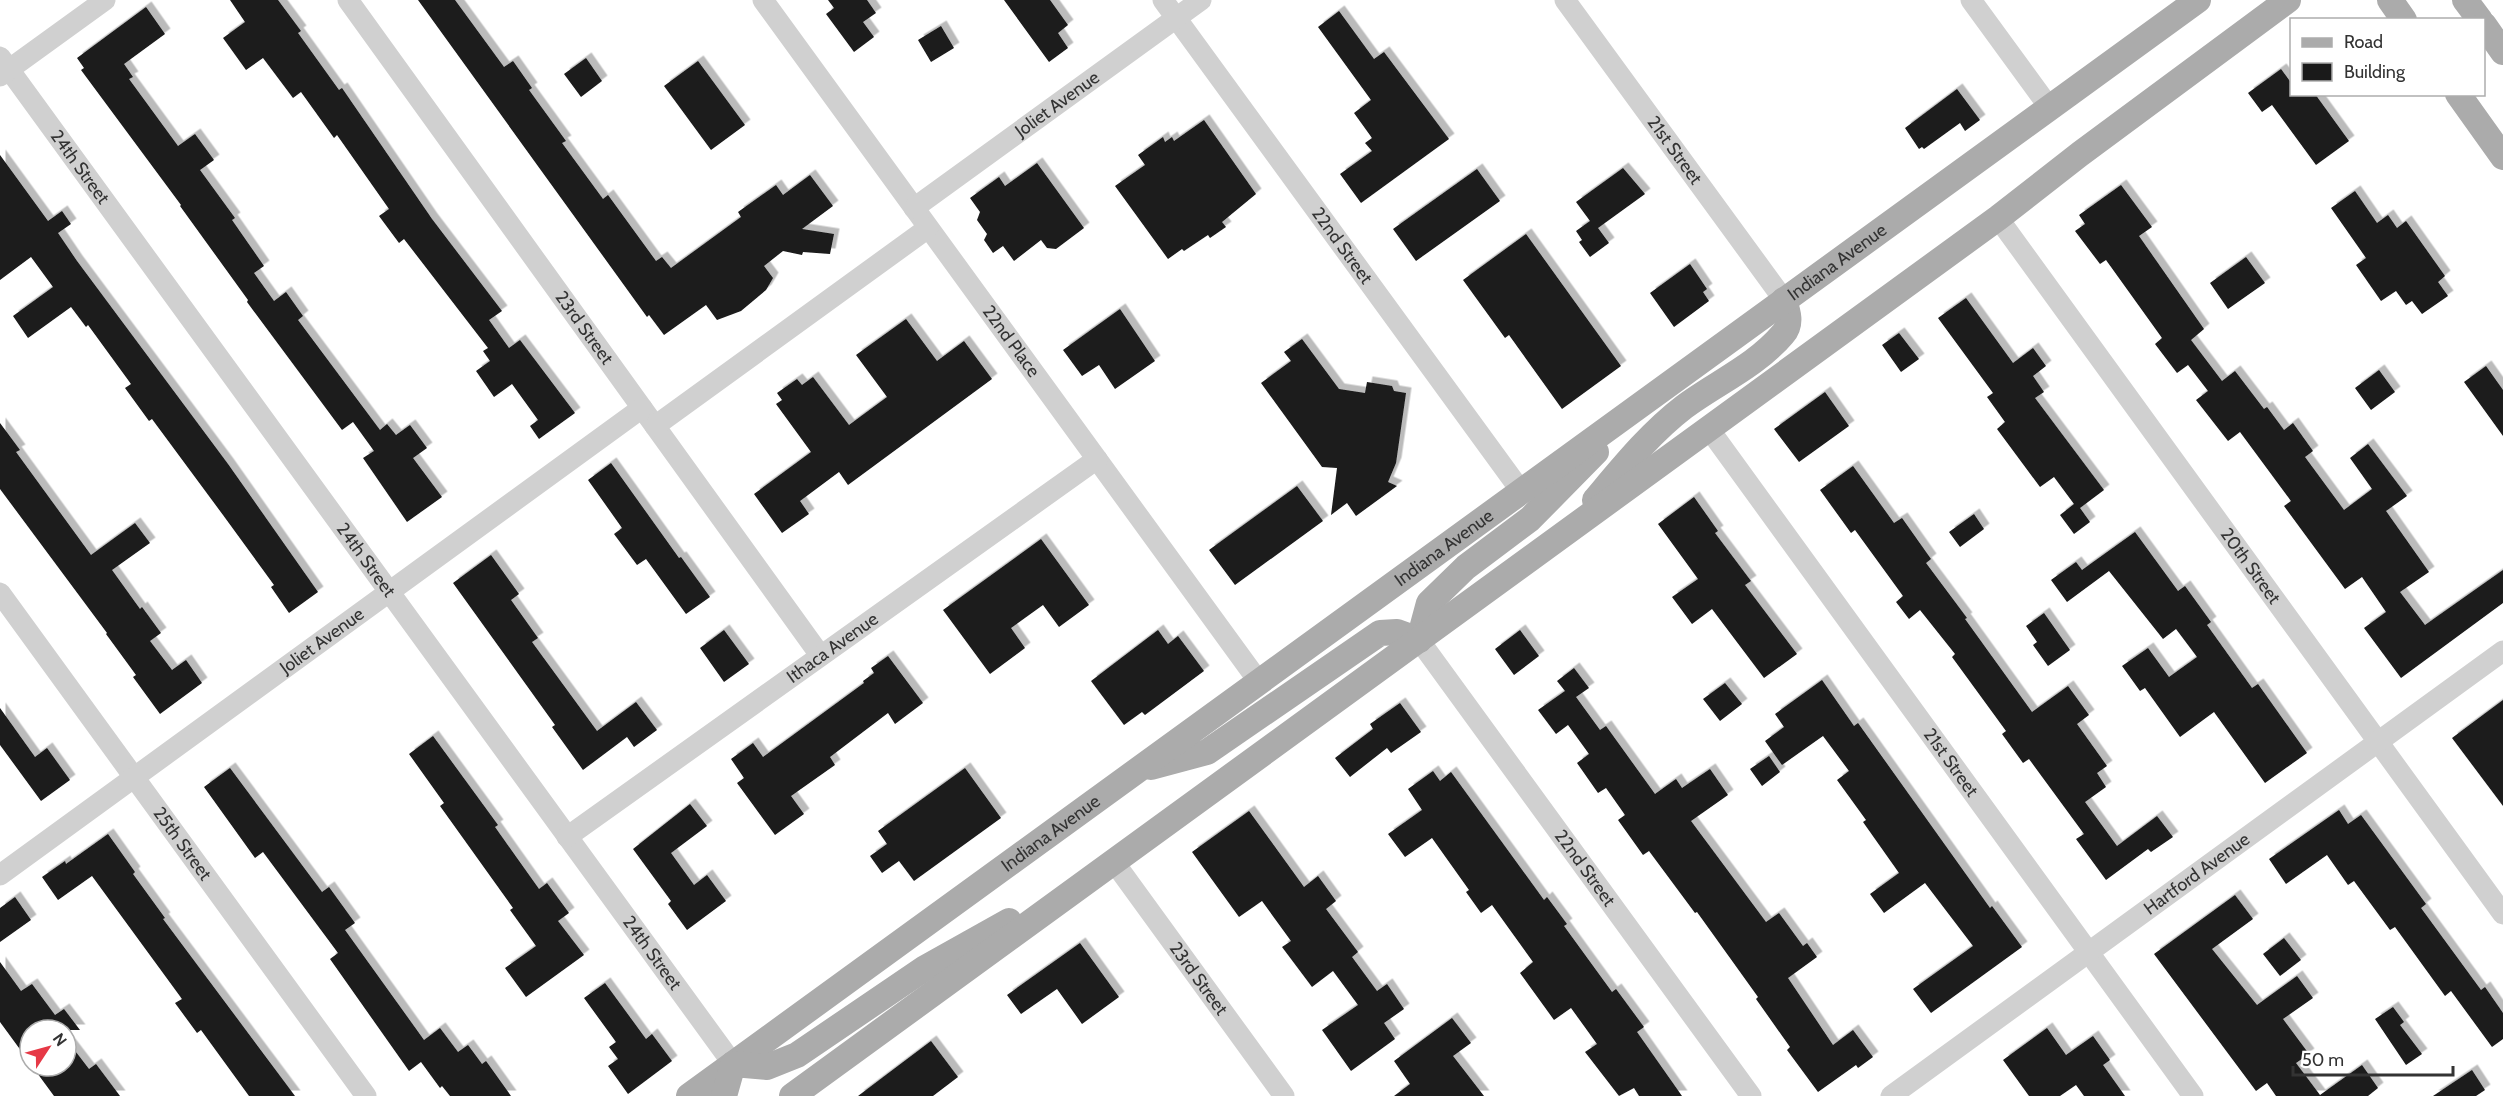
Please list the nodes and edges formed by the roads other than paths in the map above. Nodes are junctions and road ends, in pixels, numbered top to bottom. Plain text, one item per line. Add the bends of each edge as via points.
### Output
1 (105, 0) edge
2 (348, 0) edge
3 (763, 0) edge
4 (1163, 0) edge
5 (1201, 0) edge
6 (1565, 0) edge
7 (1971, 0) edge
8 (2198, 0) edge
9 (2288, 0) edge
10 (2390, 0) edge
11 (2465, 0) edge
12 (1176, 18) junction
13 (2403, 18) edge
14 (2478, 18) edge
15 (2485, 26) edge
16 (2503, 52) edge
17 (3, 68) edge
18 (2459, 96) edge
19 (2049, 107) junction
20 (2503, 157) edge
21 (914, 208) junction
22 (1998, 219) junction
23 (928, 228) junction
24 (1784, 300) junction
25 (1641, 404) junction
26 (642, 408) junction
27 (655, 426) junction
28 (1708, 429) junction
29 (1096, 459) junction
30 (1521, 491) junction
31 (1567, 532) junction
32 (388, 591) junction
33 (0, 593) edge
34 (1419, 640) junction
35 (2503, 651) edge
36 (820, 655) junction
37 (1259, 682) junction
38 (2378, 742) junction
39 (1136, 772) junction
40 (134, 777) junction
41 (567, 837) junction
42 (1114, 862) junction
43 (0, 874) edge
44 (2503, 914) edge
45 (2089, 952) junction
46 (732, 1064) junction
47 (366, 1096) edge
48 (689, 1096) edge
49 (724, 1096) edge
50 (792, 1096) edge
51 (1284, 1096) edge
52 (1751, 1096) edge
53 (1891, 1096) edge
54 (2193, 1096) edge

1 - 17 street
2 - 26 street, 23rd Street
3 - 21 street, 22nd Place
4 - 12 street, 22nd Street
5 - 12 street, Joliet Avenue
6 - 24 street, 21st Street
7 - 19 street
8 - 19 main road, Indiana Avenue
9 - 22 main road
10 - 13 main road
11 - 14 main road
12 - 21 street, Joliet Avenue
12 - 30 street, 22nd Street
15 - 16 main road
17 - 32 street, 24th Street
18 - 20 main road
19 - 24 main road, Indiana Avenue
21 - 23 street, 22nd Place
22 - 28 main road
22 - 38 street, 20th Street
23 - 27 street
23 - 29 street, 22nd Place
24 - 25 main road, Indiana Avenue
24 - 31 main road via 1790,315 1785,333 1757,358 1683,408 1638,450
25 - 30 main road, Indiana Avenue
25 - 34 main road via 1530,519 1466,567 1429,603
26 - 27 street, 23rd Street
26 - 32 street, Joliet Avenue
27 - 36 street, 23rd Street
28 - 31 main road
28 - 45 street, 21st Street
29 - 36 street, Ithaca Avenue
29 - 37 street, 22nd Place
30 - 37 main road, Indiana Avenue
31 - 34 main road
32 - 40 street, Joliet Avenue
32 - 41 street, 24th Street
33 - 40 street, 25th Street
34 - 39 main road via 1397,632 1380,633 1207,752
34 - 42 main road
34 - 52 street, 22nd Street
35 - 38 street, Hartford Avenue
36 - 41 street, Ithaca Avenue
37 - 39 main road, Indiana Avenue
38 - 44 street, 20th Street
38 - 45 street, Hartford Avenue
39 - 46 main road, Indiana Avenue
40 - 43 street, Joliet Avenue
40 - 47 street, 25th Street
41 - 46 street, 24th Street
42 - 46 main road via 925,968 797,1055 767,1067
42 - 50 main road
42 - 51 street, 23rd Street
45 - 53 street, Hartford Avenue
45 - 54 street, 21st Street
46 - 48 main road, Indiana Avenue
46 - 49 main road

